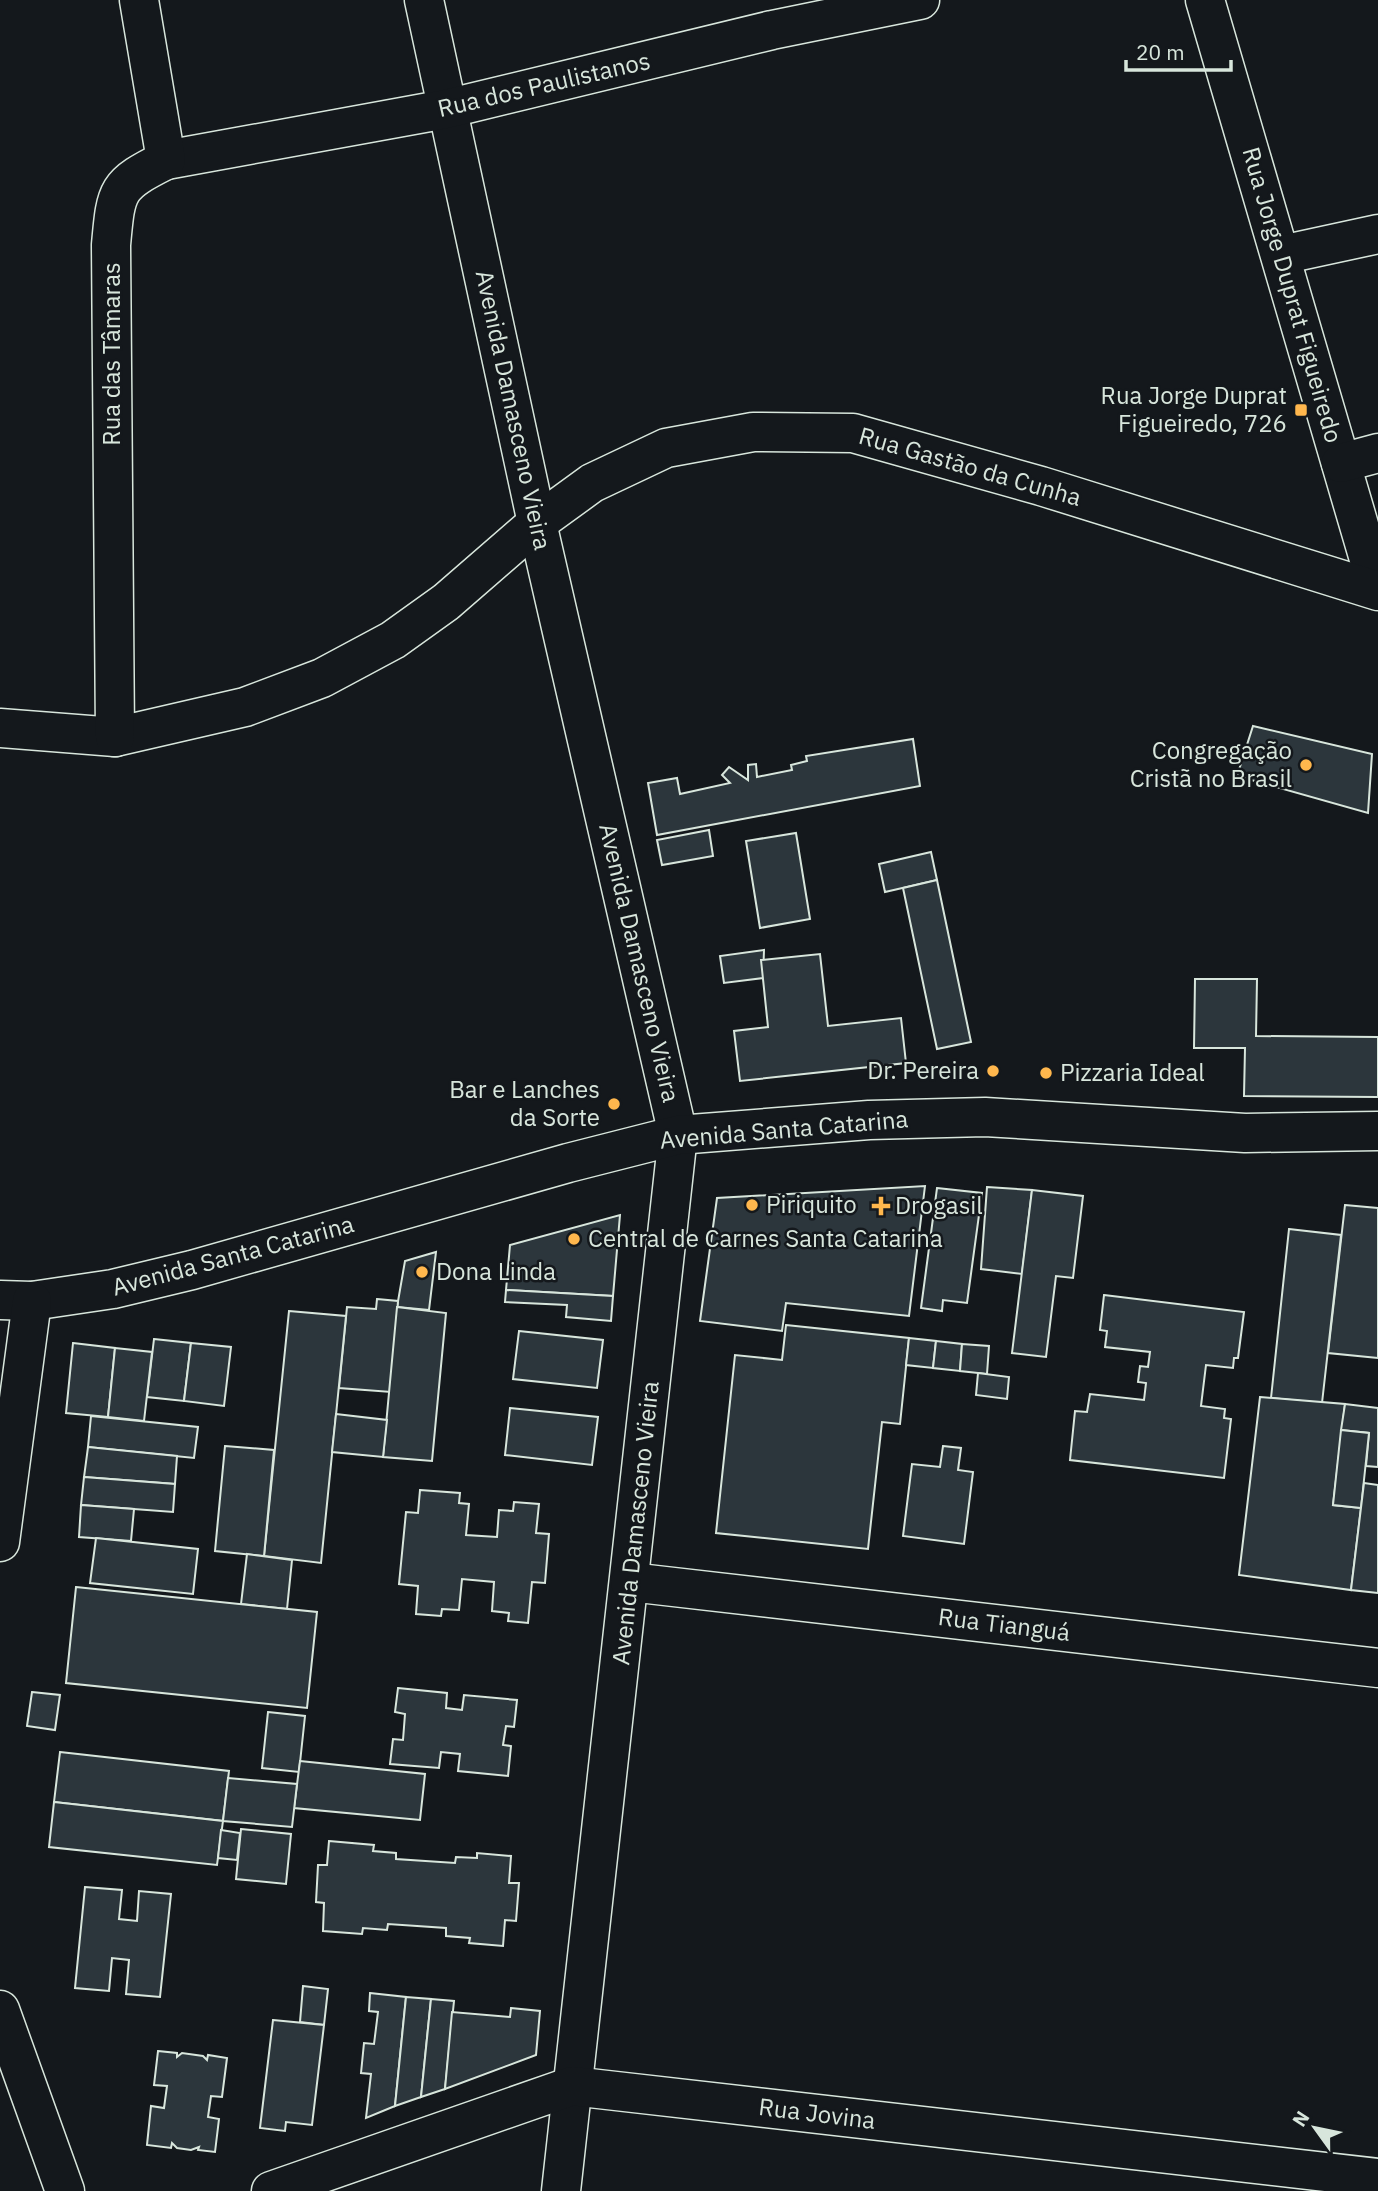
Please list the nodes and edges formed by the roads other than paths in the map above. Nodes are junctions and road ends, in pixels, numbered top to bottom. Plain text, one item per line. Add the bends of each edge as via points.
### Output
1 (139, 0) edge
2 (424, 0) edge
3 (920, 0) edge
4 (1205, 0) edge
5 (766, 15) edge
6 (446, 109) junction
7 (166, 160) junction
8 (1378, 234) edge
9 (1281, 254) junction
10 (1378, 453) edge
11 (1340, 463) junction
12 (537, 523) junction
13 (1378, 591) edge
14 (0, 728) edge
15 (115, 737) junction
16 (1378, 1131) edge
17 (678, 1135) junction
18 (16, 1301) edge
19 (0, 1542) edge
20 (630, 1581) junction
21 (1378, 1668) edge
22 (0, 2010) edge
23 (572, 2086) junction
24 (1378, 2178) edge
25 (65, 2191) edge
26 (271, 2191) edge
27 (561, 2191) edge

1 - 7 street
2 - 6 street, Avenida Damasceno Vieira
3 - 5 street, Rua dos Paulistanos
4 - 9 street, Rua Jorge Duprat Figueiredo
5 - 6 street, Rua dos Paulistanos
6 - 7 street, Rua dos Paulistanos
6 - 12 street, Avenida Damasceno Vieira
7 - 15 street, Rua das Tâmaras via 128,179 114,207
8 - 9 street
9 - 11 street, Rua Jorge Duprat Figueiredo
10 - 11 street
11 - 13 street, Rua Jorge Duprat Figueiredo
12 - 13 street, Rua Gastão da Cunha via 592,483 666,449 752,432 853,433 1041,485
12 - 15 street, Rua Gastão da Cunha via 425,617 322,678 245,707
12 - 17 street, Avenida Damasceno Vieira
14 - 15 street, Rua Gastão da Cunha
16 - 17 street, Avenida Santa Catarina via 1245,1133 985,1117 869,1119
17 - 18 street, Avenida Santa Catarina via 192,1270 113,1289
17 - 20 street, Avenida Damasceno Vieira
18 - 19 street
20 - 21 street, Rua Tianguá
20 - 23 street, Avenida Damasceno Vieira
22 - 25 street
23 - 24 street, Rua Jovina
23 - 26 street, Rua Jovina
23 - 27 street, Avenida Damasceno Vieira

